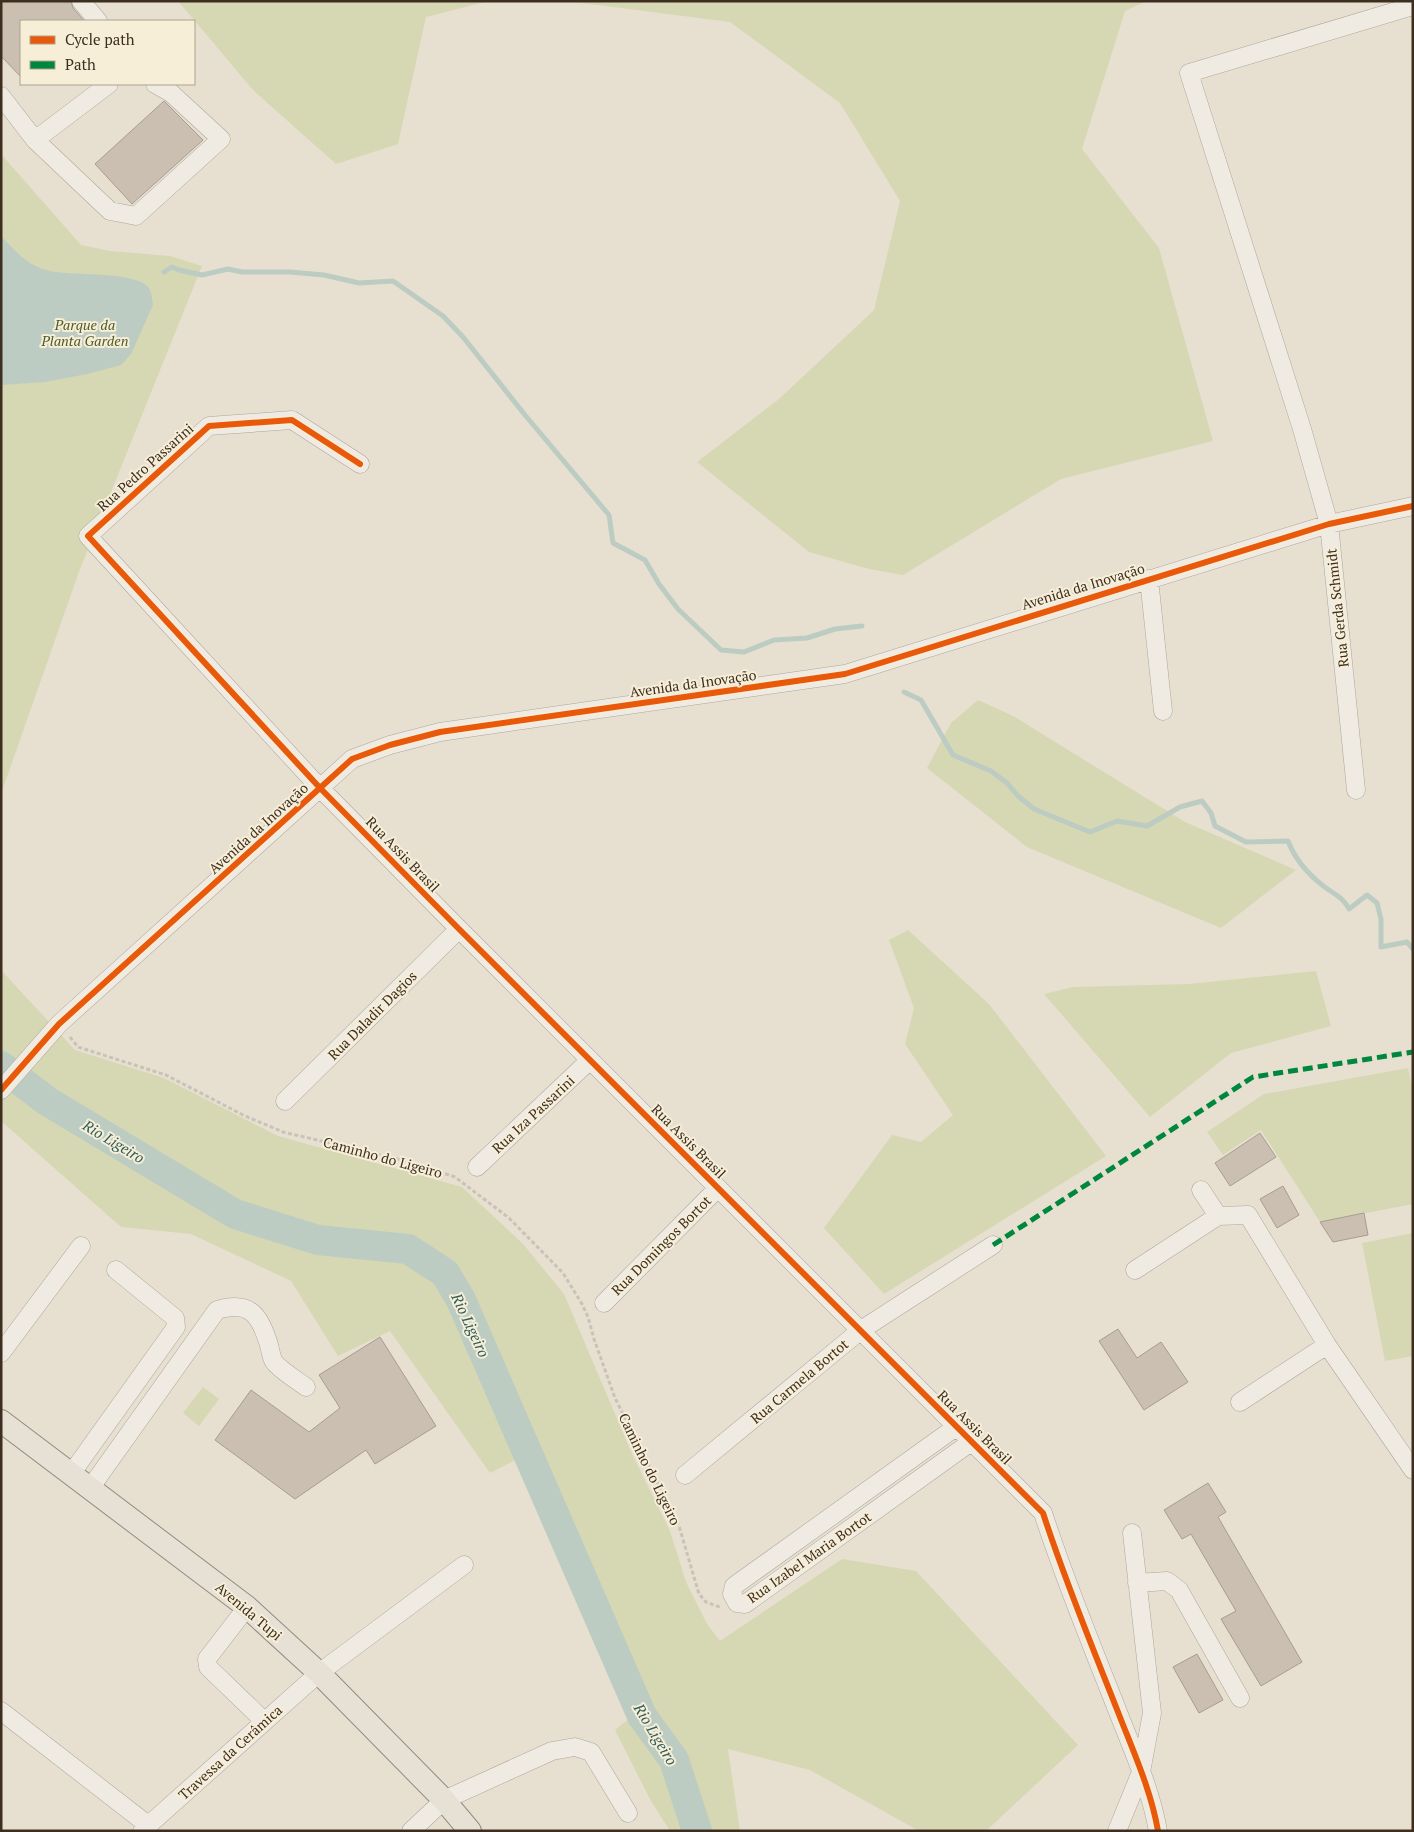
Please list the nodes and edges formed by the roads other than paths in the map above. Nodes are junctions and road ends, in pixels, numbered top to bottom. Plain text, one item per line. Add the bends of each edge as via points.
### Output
1 (81, 1) edge
2 (1413, 6) edge
3 (97, 20) edge
4 (108, 85) edge
5 (157, 85) edge
6 (1, 96) edge
7 (35, 140) junction
8 (360, 464) dead end
9 (1413, 506) edge
10 (1329, 524) junction
11 (88, 536) joint
12 (1149, 579) junction
13 (1164, 711) dead end
14 (320, 788) junction
15 (1356, 790) dead end
16 (458, 929) junction
17 (590, 1060) junction
18 (1, 1090) edge
19 (285, 1101) dead end
20 (477, 1168) dead end
21 (718, 1188) junction
22 (1201, 1190) dead end
23 (1218, 1216) junction
24 (994, 1245) dead end
25 (80, 1246) dead end
26 (116, 1270) dead end
27 (1135, 1270) dead end
28 (604, 1303) dead end
29 (860, 1330) junction
30 (1327, 1344) junction
31 (1, 1353) edge
32 (306, 1387) dead end
33 (1240, 1402) dead end
34 (1, 1420) edge
35 (956, 1427) junction
36 (971, 1442) junction
37 (1413, 1470) edge
38 (71, 1474) junction
39 (686, 1475) dead end
40 (91, 1487) junction
41 (1132, 1533) dead end
42 (464, 1566) dead end
43 (1137, 1582) junction
44 (247, 1608) junction
45 (319, 1673) junction
46 (1240, 1698) dead end
47 (1, 1711) edge
48 (264, 1721) junction
49 (1141, 1772) junction
50 (444, 1800) junction
51 (628, 1813) dead end
52 (145, 1828) edge
53 (411, 1831) edge
54 (470, 1831) edge
55 (1117, 1831) edge
56 (1158, 1831) edge

1 - 3 street
2 - 10 street, Rua Gerda Schmidt via 1189,73
4 - 7 street
5 - 7 street via 171,93 221,139 136,216 110,211
6 - 7 street
8 - 11 street, Rua Pedro Passarini via 292,420 209,426
9 - 10 street, Avenida da Inovação
10 - 12 street, Avenida da Inovação
10 - 15 street, Rua Gerda Schmidt
11 - 14 street, Rua Assis Brasil
12 - 13 street
12 - 14 street, Avenida da Inovação via 846,674 440,732 352,759
14 - 16 street, Rua Assis Brasil
14 - 18 street, Avenida da Inovação via 60,1024
16 - 17 street, Rua Assis Brasil
16 - 19 street, Rua Daladir Dagios
17 - 20 street, Rua Iza Passarini
17 - 21 street, Rua Assis Brasil
21 - 28 street, Rua Domingos Bortot
21 - 29 street, Rua Assis Brasil
22 - 23 street
23 - 27 street
23 - 30 street via 1248,1215
24 - 29 street, Rua Carmela Bortot
25 - 31 street
26 - 38 street via 175,1318 176,1327
29 - 35 street, Rua Assis Brasil
29 - 39 street, Rua Carmela Bortot
30 - 33 street
30 - 37 street
32 - 40 street via 274,1361 265,1331 252,1311 230,1306 217,1310
34 - 38 main road, Avenida Tupi
35 - 36 street, Rua Assis Brasil
35 - 36 street, Rua Izabel Maria Bortot via 734,1586 732,1594 737,1603 745,1604
36 - 49 street, Rua Assis Brasil via 1043,1514
38 - 40 main road, Avenida Tupi
40 - 44 main road, Avenida Tupi
41 - 43 street, Rua Assis Brasil
42 - 45 street, Travessa da Cerâmica
43 - 46 street via 1167,1581 1179,1590
43 - 49 street, Rua Assis Brasil via 1152,1713
44 - 45 main road, Avenida Tupi
44 - 48 street via 207,1659 208,1667
45 - 48 street, Travessa da Cerâmica
45 - 50 main road, Avenida Tupi
47 - 52 street
48 - 52 street, Travessa da Cerâmica
49 - 55 street
49 - 56 street, Rua Assis Brasil
50 - 51 street via 552,1751 576,1747 591,1752
50 - 53 street
50 - 54 main road, Avenida Tupi

